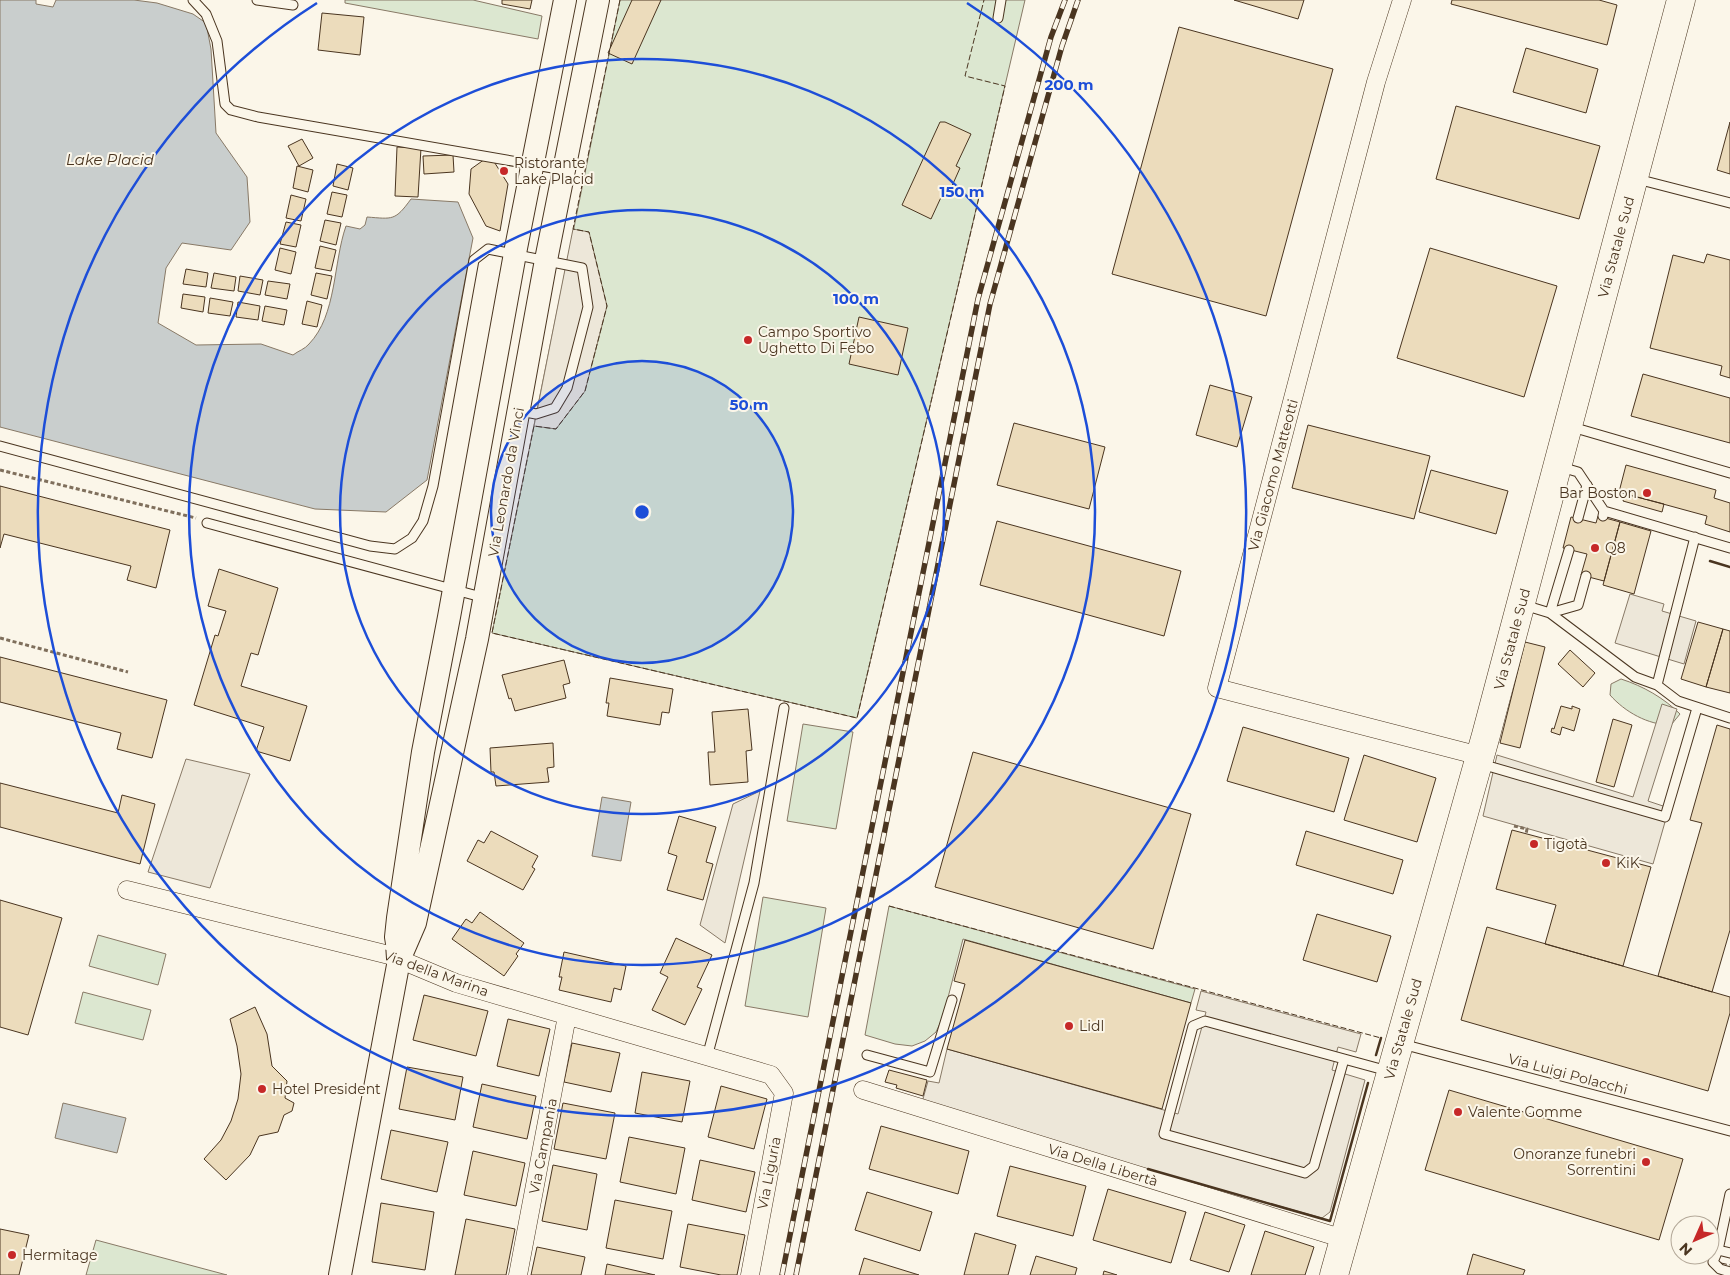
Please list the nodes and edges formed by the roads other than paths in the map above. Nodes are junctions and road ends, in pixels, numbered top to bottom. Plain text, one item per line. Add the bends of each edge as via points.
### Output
1 (193, 0) edge
2 (257, 0) edge
3 (565, 0) edge
4 (598, 0) edge
5 (1001, 0) edge
6 (1402, 0) edge
7 (1681, 0) edge
8 (293, 5) dead end
9 (998, 18) dead end
10 (532, 165) junction
11 (564, 170) junction
12 (1634, 178) junction
13 (1730, 203) edge
14 (514, 254) junction
15 (546, 260) junction
16 (489, 390) junction
17 (520, 405) junction
18 (1569, 426) junction
19 (0, 446) edge
20 (1558, 466) junction
21 (1730, 473) edge
22 (1587, 485) junction
23 (1578, 518) dead end
24 (207, 523) road end
25 (1695, 537) junction
26 (1730, 548) edge
27 (1569, 550) dead end
28 (1586, 576) dead end
29 (454, 590) junction
30 (485, 598) junction
31 (1521, 605) junction
32 (1550, 613) junction
33 (1657, 685) junction
34 (784, 708) dead end
35 (1697, 708) junction
36 (1730, 718) edge
37 (1479, 760) junction
38 (128, 890) dead end
39 (399, 960) junction
40 (952, 1000) dead end
41 (567, 1016) junction
42 (1399, 1043) junction
43 (867, 1055) dead end
44 (707, 1057) junction
45 (1344, 1059) junction
46 (1391, 1072) junction
47 (771, 1075) joint
48 (863, 1090) dead end
49 (1730, 1131) edge
50 (1730, 1194) edge
51 (1344, 1239) junction
52 (1720, 1241) edge
53 (1716, 1265) edge
54 (1730, 1272) edge
55 (345, 1274) edge
56 (518, 1275) edge
57 (750, 1275) edge
58 (1334, 1275) edge

1 - 10 lane via 206,14 217,41 225,104 231,110
2 - 8 lane
3 - 10 street, Via Leonardo da Vinci
4 - 11 street, Via Leonardo da Vinci
5 - 9 lane
6 - 37 street, Via Giacomo Matteotti via 1373,92 1217,688
7 - 12 main road, Via Statale Sud
10 - 11 lane
10 - 14 street, Via Leonardo da Vinci
11 - 15 street, Via Leonardo da Vinci
12 - 13 lane
12 - 18 main road, Via Statale Sud
14 - 15 lane
14 - 16 street, Via Leonardo da Vinci
14 - 19 lane via 488,248 474,260 433,486 423,521 412,538 394,549 370,546
15 - 17 street, Via Leonardo da Vinci
15 - 17 lane via 582,268 588,308 567,388 556,408 536,414
16 - 17 street
16 - 29 street, Via Leonardo da Vinci
17 - 30 street, Via Leonardo da Vinci
18 - 20 main road, Via Statale Sud
18 - 21 lane
20 - 22 lane via 1578,472
20 - 31 main road, Via Statale Sud
22 - 23 lane
22 - 25 lane via 1603,514
24 - 29 lane
25 - 26 lane
25 - 33 lane
27 - 32 lane
28 - 32 lane via 1578,605
29 - 30 lane
29 - 39 street, Via Leonardo da Vinci via 423,752 398,918
30 - 39 street, Via Leonardo da Vinci via 415,924
31 - 32 lane
31 - 37 main road, Via Statale Sud
32 - 33 lane via 1635,677
33 - 35 lane via 1678,701
34 - 44 lane via 754,883
35 - 36 lane
35 - 37 lane via 1665,817
37 - 42 main road, Via Statale Sud
38 - 39 street, Via della Marina
39 - 41 street, Via della Marina via 456,983
39 - 55 street, Via Leonardo da Vinci
40 - 43 lane via 930,1072
41 - 44 street, Via della Marina
41 - 56 street, Via Campania
42 - 46 main road, Via Statale Sud
42 - 49 lane, Via Luigi Polacchi
44 - 47 street, Via della Marina
45 - 45 lane via 1205,1021 1193,1026 1164,1134 1305,1173 1314,1166
45 - 46 lane
46 - 51 main road, Via Statale Sud
47 - 57 street, Via Liguria via 784,1093
48 - 51 street, Via Della Libertà
50 - 52 lane
51 - 58 main road, Via Statale Sud
53 - 54 lane

